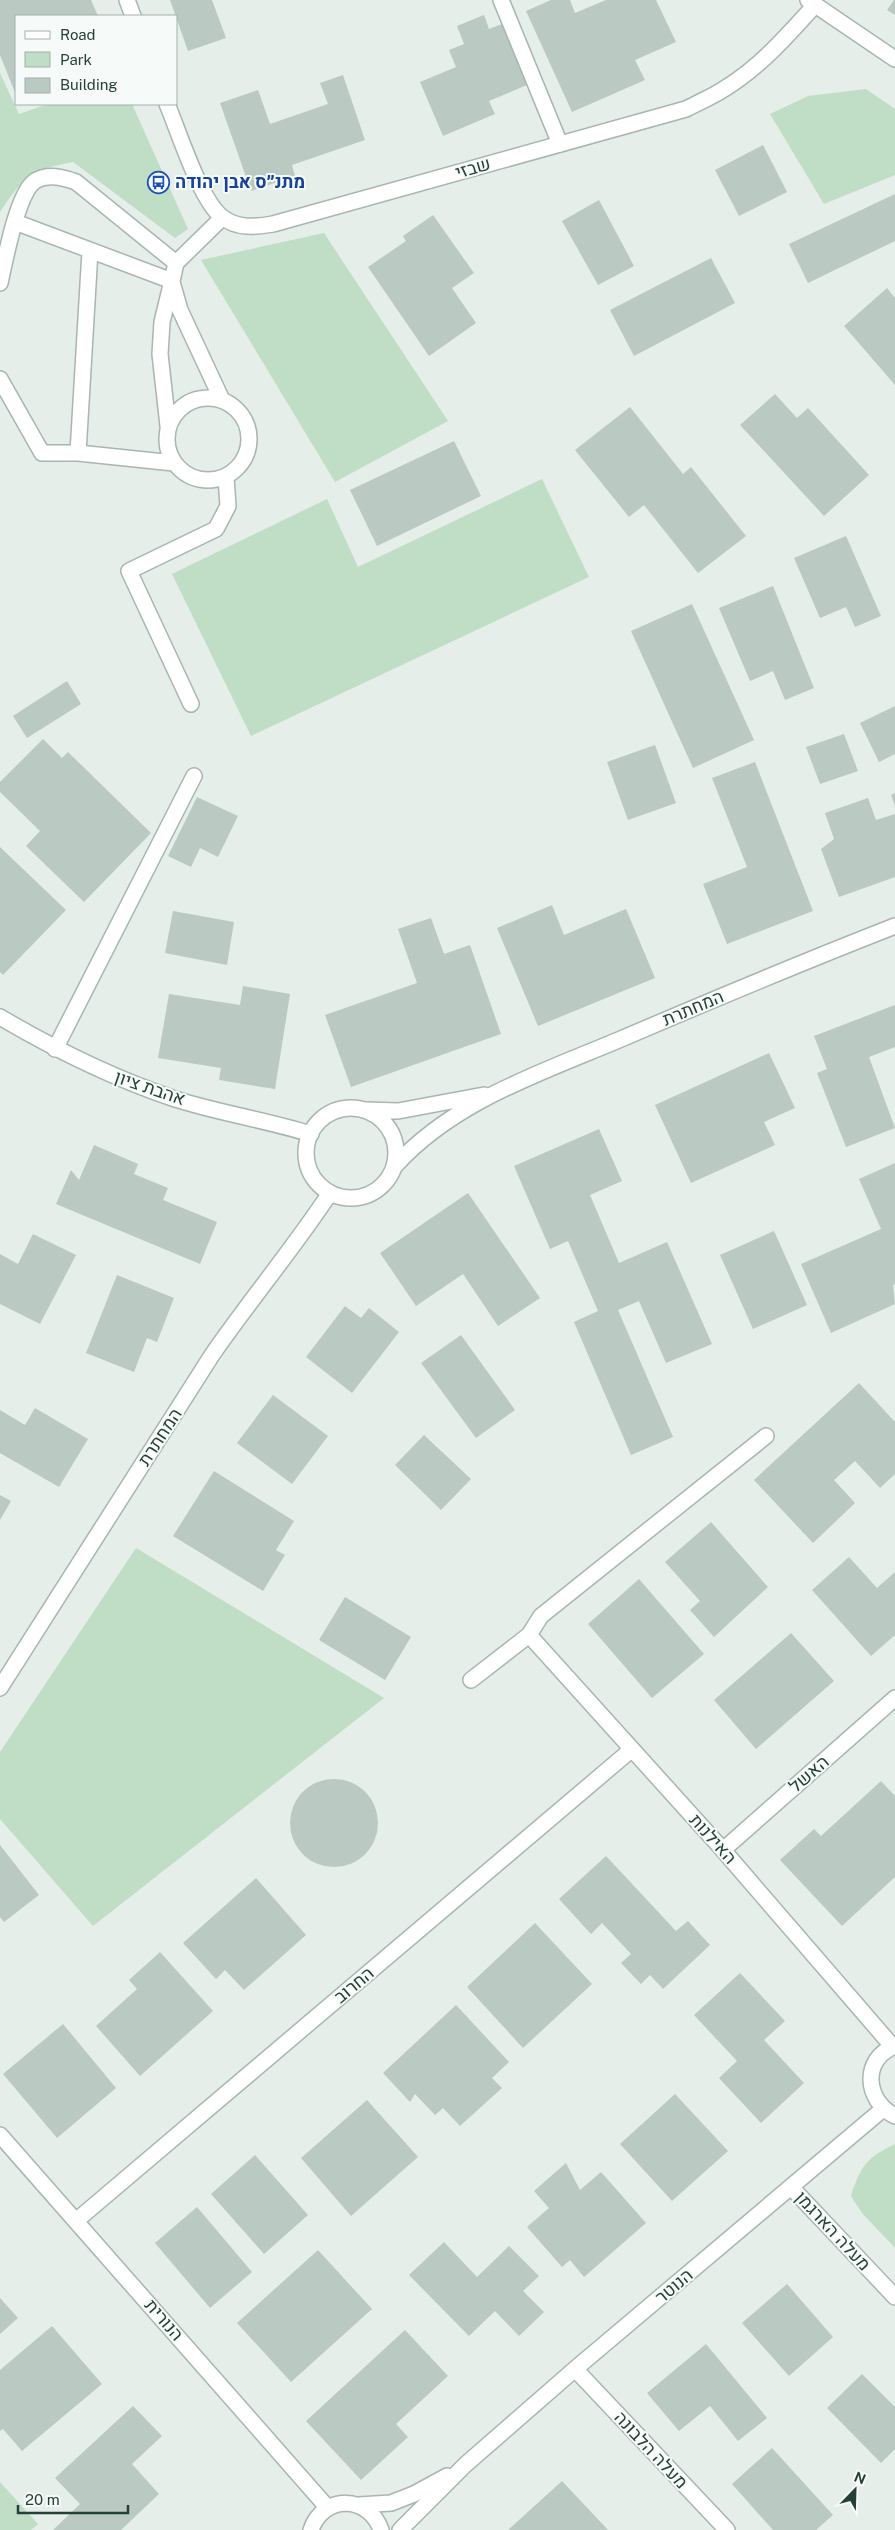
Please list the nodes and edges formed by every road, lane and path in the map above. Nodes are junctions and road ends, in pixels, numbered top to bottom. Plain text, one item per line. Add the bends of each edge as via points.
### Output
1 (126, 0) edge
2 (501, 0) edge
3 (812, 2) edge
4 (133, 15) edge
5 (895, 59) edge
6 (167, 105) edge
7 (560, 144) junction
8 (222, 218) junction
9 (15, 222) junction
10 (90, 251) junction
11 (176, 263) junction
12 (172, 281) junction
13 (0, 283) edge
14 (0, 379) edge
15 (222, 400) junction
16 (168, 426) junction
17 (78, 453) junction
18 (174, 463) junction
19 (226, 477) junction
20 (191, 704) dead end
21 (194, 776) dead end
22 (895, 926) edge
23 (0, 1016) edge
24 (55, 1049) junction
25 (493, 1094) junction
26 (364, 1110) junction
27 (311, 1134) junction
28 (395, 1166) junction
29 (330, 1193) junction
30 (766, 1436) dead end
31 (529, 1634) junction
32 (470, 1680) dead end
33 (0, 1688) edge
34 (895, 1698) edge
35 (631, 1750) junction
36 (723, 1850) junction
37 (894, 2046) edge
38 (889, 2112) edge
39 (0, 2135) edge
40 (792, 2187) junction
41 (77, 2220) junction
42 (895, 2297) edge
43 (575, 2369) junction
44 (466, 2465) junction
45 (359, 2505) junction
46 (328, 2507) junction
47 (311, 2530) edge
48 (381, 2530) edge
49 (400, 2530) edge
50 (727, 2530) edge

1 - 4 street
2 - 7 street
3 - 5 street
3 - 7 street, שבזי via 776,48 724,90 686,109
6 - 8 street via 200,185
7 - 8 street, שבזי via 273,224 249,228
8 - 11 street
9 - 10 street
9 - 11 street via 26,192 36,181 59,175 76,182
9 - 13 street
10 - 12 street
10 - 17 street
11 - 12 street
12 - 15 street via 180,310
12 - 16 street via 162,322 160,354
14 - 17 street via 42,454
15 - 16 street via 196,399 174,414
15 - 19 street via 242,416 250,443 246,457
16 - 18 street via 166,439
17 - 18 street
18 - 19 street via 198,479 212,481
19 - 20 street via 228,506 216,529 129,571
21 - 24 street
22 - 25 street, המחתרת via 752,982
23 - 24 street, אהבת ציון
24 - 27 street, אהבת ציון via 115,1077 177,1099
25 - 26 street, המחתרת via 398,1111
25 - 28 street, המחתרת via 412,1146
26 - 27 street via 337,1110 323,1118
26 - 28 street via 383,1121 391,1132 396,1147
27 - 29 street via 306,1156 310,1172
28 - 29 street via 388,1180 373,1193 345,1198
29 - 33 street, המחתרת via 296,1244 212,1355
30 - 31 street via 541,1616
31 - 32 street
31 - 35 street, האילנות
34 - 36 street, האשל
35 - 36 street, האילנות
35 - 41 street, החרוב
36 - 37 street, האילנות
37 - 38 street via 878,2058 871,2075 875,2100
38 - 40 street, הנוטר
39 - 41 street, הנורית
40 - 42 street, מעלה הארגמן
40 - 43 street, הנוטר
41 - 46 street, הנורית
43 - 44 street, הנוטר
43 - 50 street, מעלה הלבונה
44 - 45 street, הנוטר via 414,2494 390,2503
44 - 49 street, הנוטר
45 - 46 street, הנוטר via 338,2503
45 - 48 street via 376,2518
46 - 47 street via 319,2514

